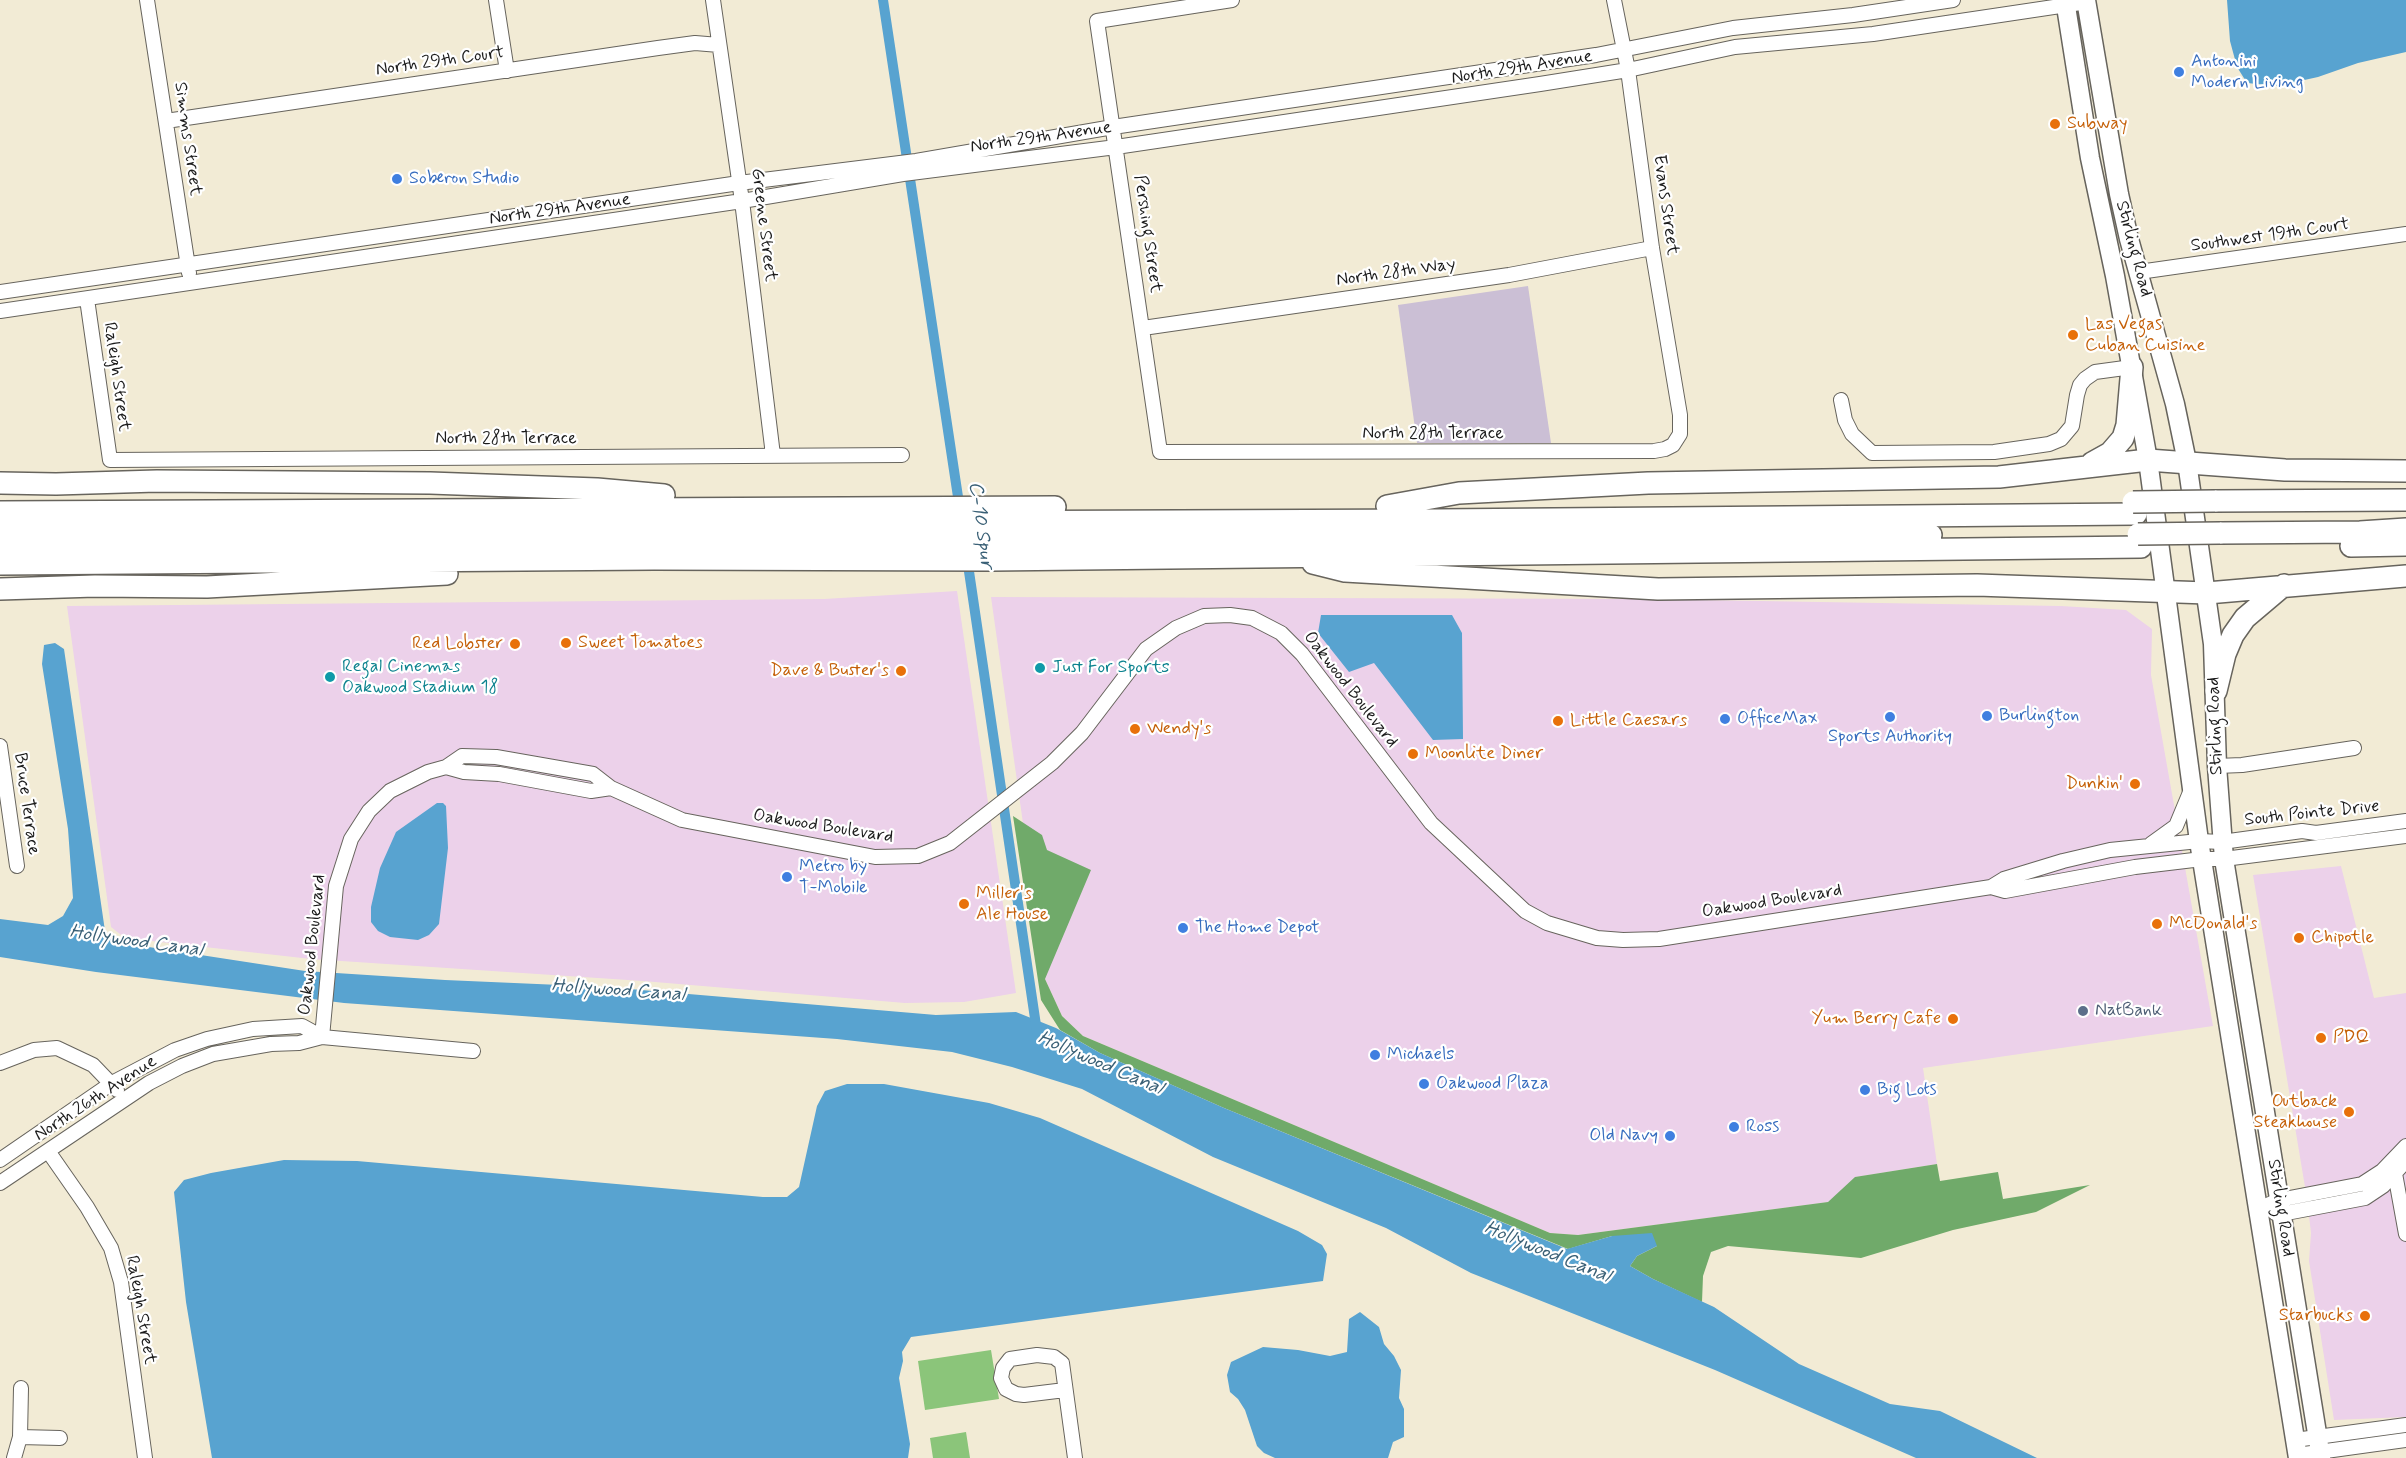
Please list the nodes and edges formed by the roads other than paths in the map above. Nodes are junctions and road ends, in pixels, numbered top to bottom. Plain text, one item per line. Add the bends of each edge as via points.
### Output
1 (147, 0) edge
2 (496, 0) edge
3 (713, 0) edge
4 (1232, 0) edge
5 (1614, 0) edge
6 (1953, 0) edge
7 (2086, 1) edge
8 (2066, 3) edge
9 (718, 45) junction
10 (1624, 48) junction
11 (1628, 70) junction
12 (507, 71) junction
13 (166, 121) junction
14 (1113, 127) junction
15 (1116, 147) junction
16 (909, 167) junction
17 (739, 183) junction
18 (742, 201) junction
19 (2406, 234) edge
20 (1652, 248) junction
21 (187, 264) junction
22 (2139, 272) junction
23 (190, 284) junction
24 (0, 292) edge
25 (87, 299) junction
26 (0, 311) edge
27 (1143, 328) junction
28 (2132, 368) junction
29 (1841, 400) dead end
30 (1680, 414) joint
31 (1160, 452) joint
32 (772, 454) junction
33 (902, 455) dead end
34 (110, 460) joint
35 (2148, 460) junction
36 (2187, 462) junction
37 (2078, 468) junction
38 (2406, 471) edge
39 (0, 483) edge
40 (2406, 500) edge
41 (1387, 506) junction
42 (780, 507) junction
43 (2406, 509) edge
44 (0, 512) edge
45 (2137, 524) junction
46 (2218, 524) junction
47 (0, 528) edge
48 (2406, 529) edge
49 (939, 533) junction
50 (988, 533) junction
51 (0, 545) edge
52 (2406, 545) edge
53 (1287, 556) junction
54 (654, 559) junction
55 (0, 564) edge
56 (2406, 576) edge
57 (2284, 585) junction
58 (0, 589) edge
59 (2166, 590) junction
60 (2207, 593) junction
61 (2216, 692) junction
62 (0, 746) edge
63 (2354, 748) dead end
64 (2217, 766) junction
65 (2191, 789) junction
66 (2406, 821) edge
67 (2406, 836) edge
68 (2149, 845) junction
69 (2200, 850) junction
70 (2223, 851) junction
71 (17, 866) dead end
72 (1991, 887) junction
73 (322, 1037) junction
74 (473, 1051) dead end
75 (0, 1063) edge
76 (112, 1083) junction
77 (123, 1099) junction
78 (2406, 1146) edge
79 (48, 1151) junction
80 (0, 1160) edge
81 (2398, 1165) edge
82 (0, 1183) edge
83 (2280, 1207) junction
84 (2258, 1209) junction
85 (2406, 1234) edge
86 (21, 1388) dead end
87 (1065, 1390) junction
88 (2406, 1425) edge
89 (20, 1437) junction
90 (60, 1438) dead end
91 (2406, 1440) edge
92 (2319, 1449) edge
93 (2297, 1451) edge
94 (14, 1458) edge
95 (145, 1458) edge
96 (1075, 1458) edge

1 - 13 street, Simms Street
2 - 12 street
3 - 9 street, Greene Street
4 - 14 street, Pershing Street via 1097,21
5 - 10 street, Evans Street
6 - 10 street, North 29th Avenue via 1733,28
7 - 8 street, North 29th Avenue
7 - 22 main road, Stirling Road via 2119,194
8 - 11 street, North 29th Avenue via 1873,34 1735,47
8 - 28 main road, Stirling Road via 2090,158
9 - 12 street, North 29th Court via 695,44
9 - 17 street, Greene Street
10 - 11 street, Evans Street
10 - 14 street, North 29th Avenue via 1496,71
11 - 15 street, North 29th Avenue
11 - 20 street, Evans Street
12 - 13 street, North 29th Court
13 - 21 street, Simms Street
14 - 15 street, Pershing Street
14 - 16 street, North 29th Avenue
15 - 16 street, North 29th Avenue
15 - 27 street, Pershing Street
16 - 17 street, North 29th Avenue
16 - 18 street, North 29th Avenue
17 - 18 street, Greene Street
17 - 21 street, North 29th Avenue
18 - 23 street, North 29th Avenue
18 - 32 street, Greene Street
19 - 22 street, Southwest 19th Court
20 - 27 street, North 28th Way via 1509,275
20 - 30 street, Evans Street
21 - 23 street, Simms Street
21 - 24 street, North 29th Avenue
22 - 36 main road, Stirling Road
23 - 25 street, North 29th Avenue
25 - 26 street, North 29th Avenue
25 - 34 street, Raleigh Street
27 - 31 street, Pershing Street
28 - 29 street via 2095,372 2085,379 2077,395 2074,421 2061,439 1994,452 1872,453 1852,434
28 - 35 main road, Stirling Road
28 - 37 highway via 2123,438 2110,453
30 - 31 street, North 28th Terrace via 1680,434 1673,445 1662,450
32 - 33 street, North 28th Terrace
32 - 34 street, North 28th Terrace
35 - 36 highway
35 - 37 highway
35 - 59 main road, Stirling Road
36 - 38 highway via 2285,470
36 - 60 main road, Stirling Road
37 - 41 highway via 1999,477 1648,483 1471,493
39 - 42 highway via 430,483 597,489 755,500
40 - 46 highway
41 - 45 highway
41 - 50 highway
42 - 44 highway
42 - 49 highway
43 - 46 highway
45 - 46 highway, bridge
45 - 46 highway
45 - 50 highway
45 - 53 highway
46 - 48 highway via 2360,532
46 - 52 highway
47 - 49 highway
49 - 50 highway
49 - 50 highway
49 - 51 highway
49 - 54 highway
50 - 53 highway
53 - 59 highway via 1345,571 1658,589 1977,585
54 - 55 highway
54 - 58 highway via 340,581
56 - 57 highway
57 - 60 highway
57 - 61 highway via 2251,612 2232,635
59 - 60 highway
59 - 65 main road, Stirling Road
60 - 61 main road, Stirling Road
61 - 64 main road, Stirling Road
62 - 71 street, Bruce Terrace
63 - 64 street
64 - 70 main road, Stirling Road
65 - 68 street via 2176,826
65 - 69 main road, Stirling Road
66 - 70 street, South Pointe Drive via 2316,833 2302,831
67 - 70 street, South Pointe Drive
68 - 69 street, Oakwood Boulevard
68 - 72 street, Oakwood Boulevard via 2063,861 2004,879
69 - 70 street, Oakwood Boulevard
69 - 72 street, Oakwood Boulevard via 2044,885 2005,891
69 - 84 main road, Stirling Road
70 - 83 main road, Stirling Road
72 - 73 street, Oakwood Boulevard via 1659,939 1597,939 1546,923 1526,911 1420,811 1302,654 1281,633 1252,618 1204,616 1176,628 1146,649 1082,733 993,811 950,843 903,858 875,858 682,820 611,788 593,774 496,757 462,756 446,767 428,772 390,791 369,811 351,839 336,885
73 - 74 street, North 26th Avenue
73 - 76 street, North 26th Avenue via 302,1026 253,1029 207,1039 175,1050
73 - 77 street, North 26th Avenue via 213,1054 182,1066
75 - 76 street via 34,1050 57,1048 93,1065
76 - 77 street
76 - 80 street, North 26th Avenue
77 - 79 street, North 26th Avenue
78 - 81 street
79 - 82 street, North 26th Avenue
79 - 95 street, Raleigh Street via 111,1248 121,1282
81 - 83 street via 2383,1186 2365,1198
81 - 85 street
83 - 84 street
83 - 92 main road, Stirling Road
84 - 93 main road, Stirling Road
86 - 89 street
87 - 87 street via 1016,1394 1006,1389 1001,1378 1003,1368 1010,1359 1054,1357 1062,1363
87 - 96 street
88 - 92 street
89 - 90 street
89 - 94 street
91 - 92 street
92 - 93 street

